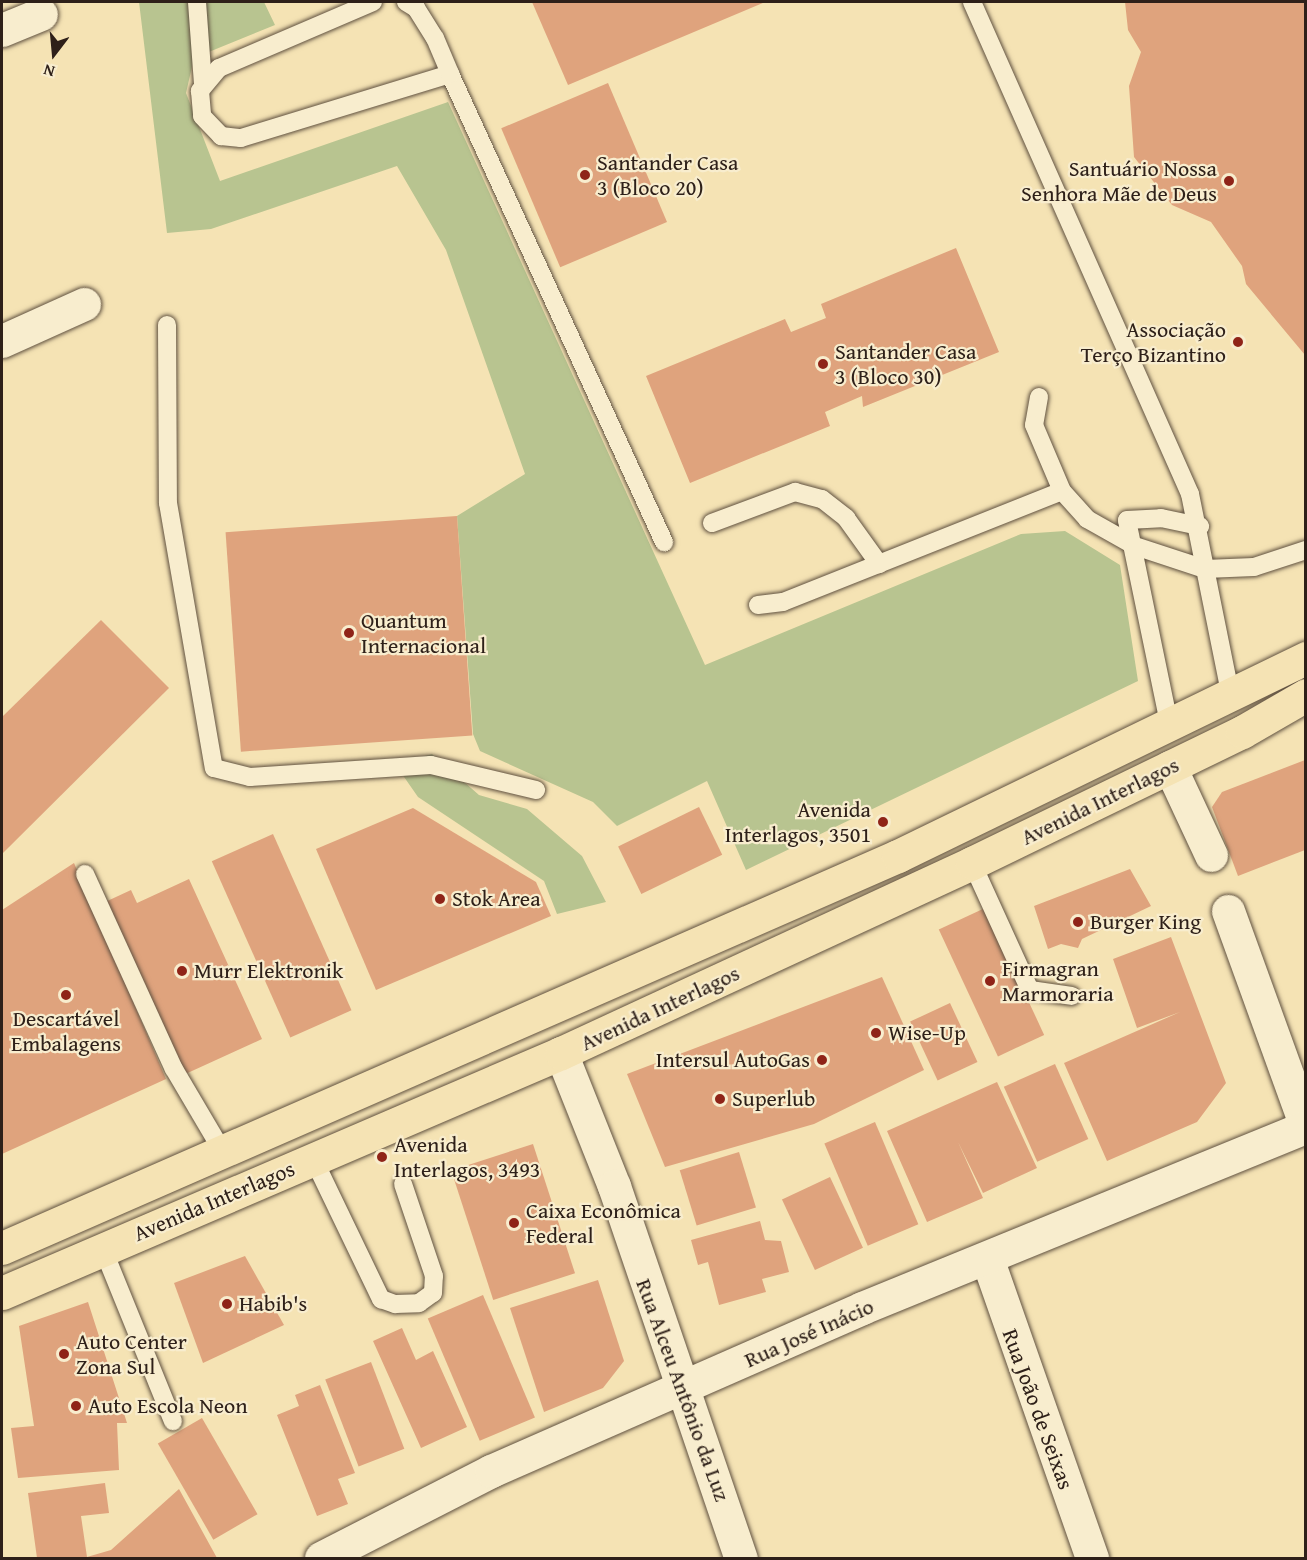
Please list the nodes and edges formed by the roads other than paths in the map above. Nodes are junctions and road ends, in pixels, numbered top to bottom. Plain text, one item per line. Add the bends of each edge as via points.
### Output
1 (197, 2) edge
2 (373, 2) edge
3 (406, 2) edge
4 (972, 2) edge
5 (41, 14) dead end
6 (2, 30) edge
7 (450, 74) junction
8 (203, 83) junction
9 (84, 304) dead end
10 (167, 325) dead end
11 (2, 341) edge
12 (1039, 398) dead end
13 (1062, 491) junction
14 (712, 523) dead end
15 (1200, 526) junction
16 (664, 542) dead end
17 (1135, 546) junction
18 (1305, 550) edge
19 (879, 564) junction
20 (1205, 569) junction
21 (758, 605) dead end
22 (1305, 658) edge
23 (1305, 695) edge
24 (1231, 698) junction
25 (1170, 728) junction
26 (1170, 767) junction
27 (536, 790) dead end
28 (1211, 855) dead end
29 (972, 863) junction
30 (85, 874) dead end
31 (1228, 911) dead end
32 (1072, 996) dead end
33 (561, 1053) junction
34 (1305, 1127) edge
35 (224, 1154) junction
36 (313, 1158) junction
37 (403, 1184) dead end
38 (2, 1248) edge
39 (103, 1249) junction
40 (987, 1258) junction
41 (2, 1293) edge
42 (684, 1388) junction
43 (173, 1421) dead end
44 (372, 1547) edge
45 (321, 1558) edge
46 (741, 1558) edge
47 (1092, 1558) edge

1 - 8 lane
2 - 8 lane via 219,68
3 - 7 lane via 435,38
4 - 15 lane via 1134,360
5 - 6 street
7 - 8 lane via 241,138 222,136 209,127 198,102
7 - 16 lane
9 - 11 street
10 - 27 lane via 168,503 214,768 250,777 431,765
12 - 13 lane via 1034,425
13 - 17 lane via 1088,519
13 - 19 lane
14 - 19 lane via 795,492 822,499 846,518
15 - 17 lane via 1130,518
15 - 20 lane
17 - 20 lane
17 - 25 lane
18 - 20 lane via 1254,567
19 - 21 lane via 783,602
20 - 24 lane
22 - 24 main road, Avenida Interlagos
23 - 26 main road, Avenida Interlagos
24 - 25 main road, Avenida Interlagos
25 - 35 main road, Avenida Interlagos via 898,856
26 - 28 street
26 - 29 main road, Avenida Interlagos
29 - 32 lane via 1030,990
29 - 33 main road, Avenida Interlagos
30 - 35 lane via 174,1069
31 - 34 street
33 - 36 main road, Avenida Interlagos
33 - 42 street, Rua Alceu Antônio da Luz
34 - 40 street, Rua José Inácio
35 - 38 main road, Avenida Interlagos
36 - 37 lane via 381,1299 395,1304 433,1293 434,1276
36 - 39 main road, Avenida Interlagos
39 - 41 main road, Avenida Interlagos
39 - 43 lane
40 - 42 street, Rua José Inácio
40 - 47 street, Rua João de Seixas
42 - 44 street, Rua José Inácio via 491,1471
42 - 46 street, Rua Alceu Antônio da Luz
44 - 45 street, Rua José Inácio

